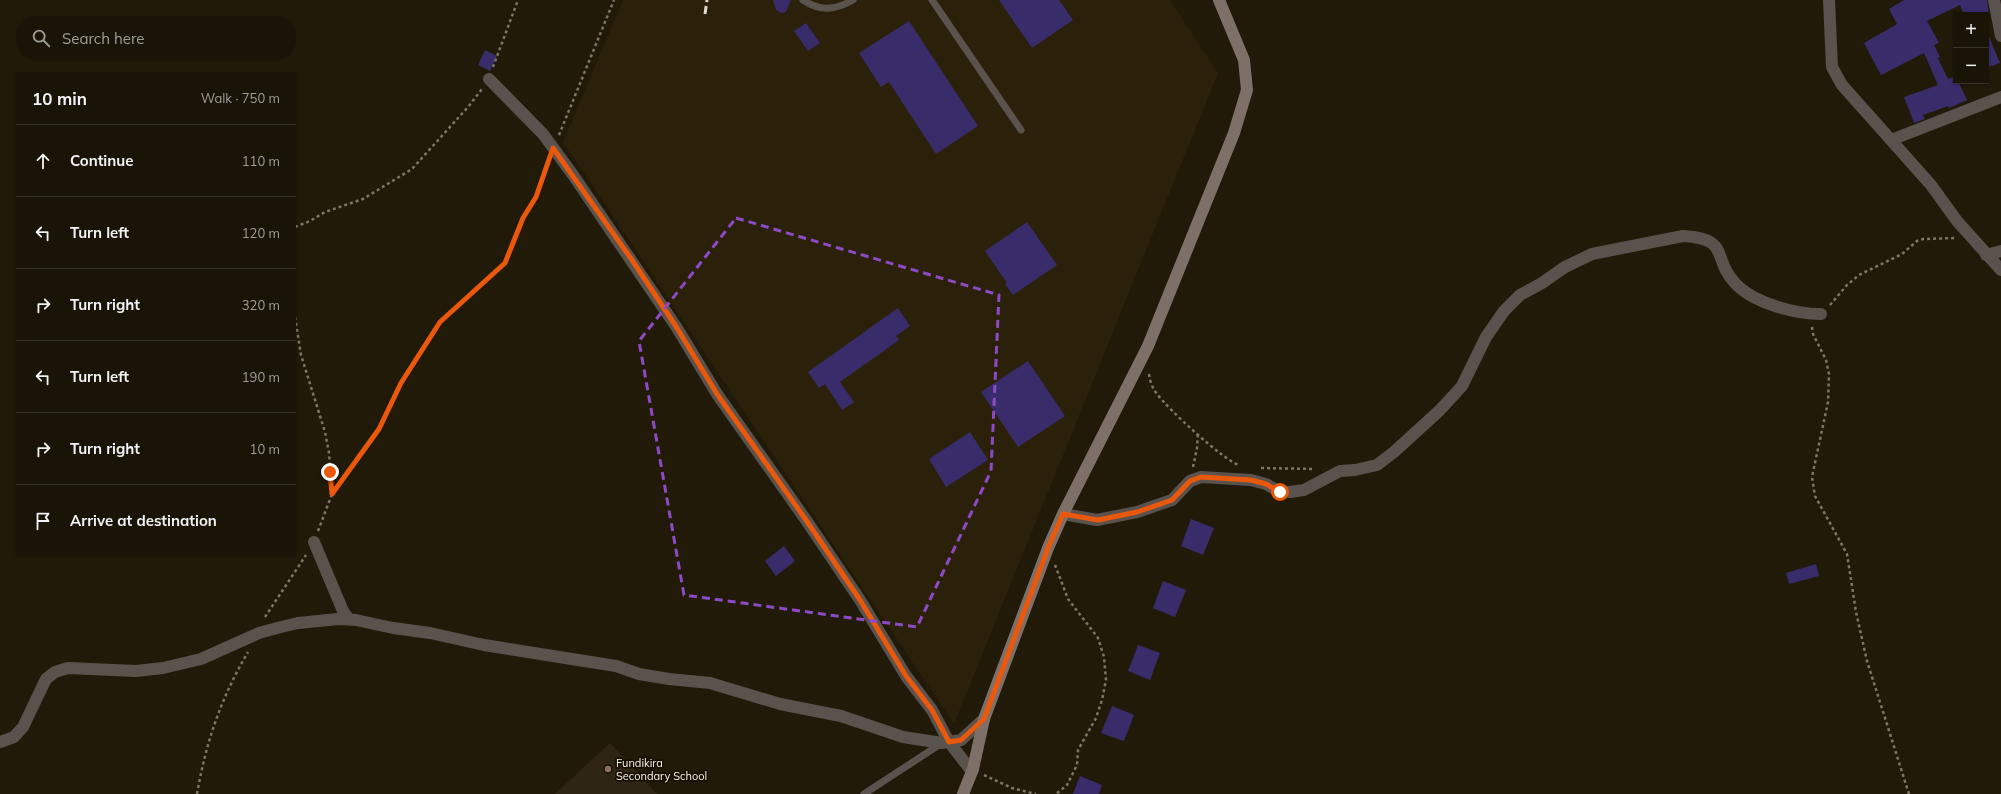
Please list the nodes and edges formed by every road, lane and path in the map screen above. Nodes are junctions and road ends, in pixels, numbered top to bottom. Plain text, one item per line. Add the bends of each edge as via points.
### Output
1 (518, 0) edge
2 (614, 0) edge
3 (803, 0) edge
4 (853, 0) edge
5 (932, 0) edge
6 (1219, 0) edge
7 (1994, 0) edge
8 (1833, 2) edge
9 (2001, 36) edge
10 (489, 79) junction
11 (2001, 97) edge
12 (1021, 130) dead end
13 (1892, 140) junction
14 (553, 148) junction
15 (296, 227) edge
16 (1972, 238) junction
17 (2001, 251) edge
18 (1986, 255) junction
19 (2001, 270) edge
20 (1821, 314) junction
21 (296, 323) edge
22 (1148, 368) dead end
23 (1198, 433) junction
24 (1243, 467) dead end
25 (1254, 469) dead end
26 (1340, 471) junction
27 (1190, 481) junction
28 (332, 494) junction
29 (1063, 514) junction
30 (314, 542) junction
31 (1048, 548) junction
32 (348, 619) junction
33 (259, 633) junction
34 (984, 719) junction
35 (0, 742) edge
36 (946, 742) junction
37 (973, 769) junction
38 (197, 794) edge
39 (864, 794) edge
40 (963, 794) edge
41 (1036, 794) edge
42 (1056, 794) edge
43 (1909, 794) edge

1 - 10 path
2 - 14 path
3 - 4 lane via 822,9 832,9
5 - 12 lane
6 - 29 street via 1244,60 1247,90 1234,133 1148,346
7 - 9 street
8 - 13 street via 1832,67 1842,85
10 - 14 street via 543,134
10 - 15 path via 468,107 412,169 363,199 324,212 310,222
11 - 13 street
13 - 16 street
14 - 28 path via 536,197 523,218 505,263 440,322 401,383 379,429
14 - 36 street via 632,260 717,394 839,569 906,676 932,710
16 - 18 street
16 - 20 path via 1918,241 1902,254 1859,275
17 - 18 street
18 - 19 street
20 - 26 street via 1808,314 1756,299 1748,294 1727,274 1721,253 1716,246 1698,237 1683,236 1592,254 1565,267 1520,295 1504,311 1486,337 1462,386 1394,452 1377,465
20 - 43 path via 1812,327 1829,374 1828,402 1812,477 1815,496 1847,554 1867,661
21 - 28 path via 301,355 326,439
22 - 23 path via 1151,386 1157,394
23 - 24 path via 1225,458
23 - 27 path
25 - 26 path
26 - 27 street via 1304,490 1290,492 1280,492 1266,484 1251,480 1201,477
27 - 29 street via 1172,500 1137,512 1098,520
28 - 30 path
29 - 31 street
30 - 32 street
30 - 33 path via 264,619
31 - 34 street
31 - 42 path via 1068,599 1098,638 1104,657 1106,680 1096,718 1078,750 1077,765 1067,785
32 - 33 street via 298,623
32 - 36 street via 484,645 616,666 640,674 710,683 780,704 841,716 903,737
33 - 35 street via 201,659 164,668 136,671 68,668 55,672 46,679 23,727 14,737
33 - 38 path via 222,701 207,744
34 - 36 street via 961,740
34 - 37 street
36 - 37 street via 970,769
36 - 39 lane
37 - 40 street
37 - 41 path via 1012,788

